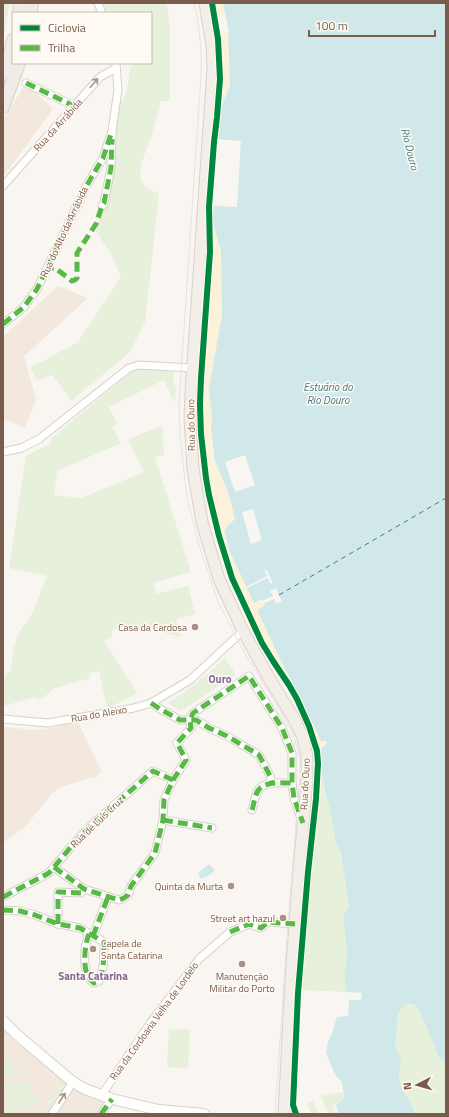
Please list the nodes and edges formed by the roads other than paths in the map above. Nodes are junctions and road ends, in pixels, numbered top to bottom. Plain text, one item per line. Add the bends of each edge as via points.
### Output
1 (205, 3) edge
2 (12, 45) edge
3 (19, 64) edge
4 (116, 66) edge
5 (3, 74) edge
6 (26, 83) dead end
7 (74, 106) junction
8 (3, 107) edge
9 (112, 132) junction
10 (3, 186) edge
11 (102, 206) dead end
12 (3, 324) edge
13 (192, 368) junction
14 (5, 452) edge
15 (243, 631) junction
16 (151, 703) junction
17 (3, 719) edge
18 (190, 720) junction
19 (173, 780) junction
20 (292, 783) junction
21 (272, 784) junction
22 (252, 810) dead end
23 (163, 820) junction
24 (303, 823) junction
25 (212, 828) dead end
26 (54, 867) junction
27 (84, 889) junction
28 (3, 897) edge
29 (108, 897) junction
30 (3, 910) edge
31 (58, 924) junction
32 (295, 924) junction
33 (91, 935) junction
34 (3, 1021) edge
35 (73, 1082) junction
36 (101, 1096) junction
37 (112, 1099) junction
38 (284, 1113) edge
39 (52, 1114) edge
40 (101, 1114) edge
41 (204, 1114) edge

1 - 13 main road, Rua do Ouro via 213,68
2 - 5 highway
3 - 8 highway
7 -> 4 street, Rua da Arrábida via 100,76
4 - 9 street, Rua do Alto da Arrábida via 118,90
6 - 7 street
7 - 10 street, Rua da Arrábida
9 - 11 street, Rua do Alto da Arrábida via 111,168
9 - 12 street, Rua do Alto da Arrábida via 103,158 87,185 37,289 24,307
13 - 14 street via 139,365 128,368 39,440
13 - 15 main road, Rua do Ouro via 190,418 193,469 202,522 219,579
15 - 16 street, Rua do Aleixo via 190,680
15 - 24 main road, Rua do Ouro via 303,737 307,756 307,780
16 - 17 street, Rua do Aleixo via 48,723
16 - 18 street via 180,720
18 - 19 street via 191,728 177,743 186,760
18 - 20 street, Rua do Ouro via 193,713 249,676 282,728 292,753
18 - 21 street via 196,720 258,755
19 - 23 street via 164,800
19 - 26 street, Rua de Luís Cruz via 153,771 100,817
20 - 21 street
20 - 24 street, Rua do Ouro via 294,798
21 - 22 street via 258,789
23 - 25 street
23 - 29 street via 155,853 131,886 128,895 119,900
24 - 32 main road, Rua do Ouro
26 - 27 street
26 - 28 street, Rua de Luís Cruz via 49,873
27 - 29 street
27 - 31 street via 81,893 58,892
29 - 33 street
30 - 31 street via 20,911
31 - 33 street via 80,928
32 - 36 street, Rua da Cordoaria Velha de Lordelo via 268,922 261,928 249,924 230,932 199,959 151,1022
32 - 38 main road, Rua do Ouro
33 - 33 street via 86,941 84,967 92,983 96,983 101,975 104,943
34 - 35 street
35 - 36 street
39 -> 35 street
36 - 37 street
37 - 40 street
37 - 41 street via 159,1110

